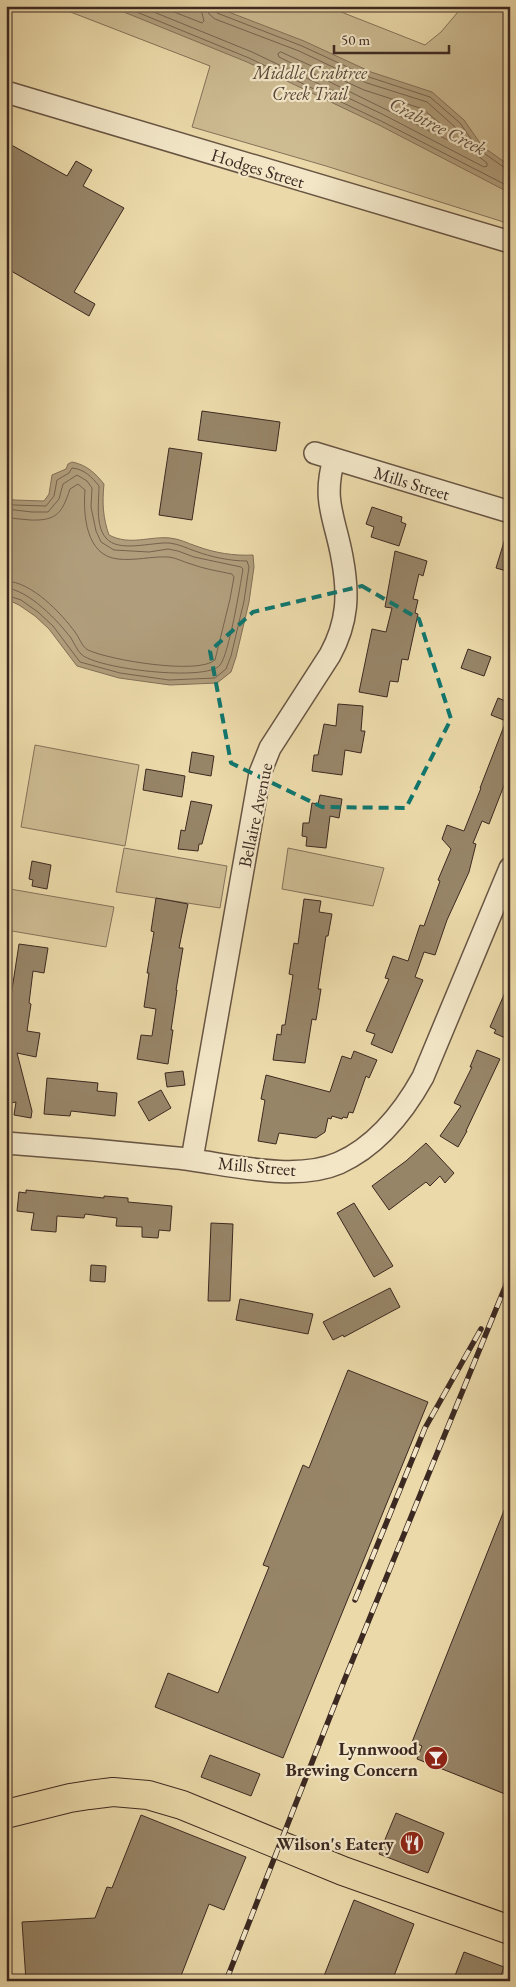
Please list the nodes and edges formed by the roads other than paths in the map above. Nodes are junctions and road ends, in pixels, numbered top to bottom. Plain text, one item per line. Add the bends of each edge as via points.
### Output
1 (6, 92) edge
2 (510, 242) edge
3 (325, 456) joint
4 (510, 512) edge
5 (510, 868) edge
6 (6, 1142) edge
7 (192, 1159) junction
8 (6, 1814) edge
9 (510, 1930) edge

1 - 2 street, Hodges Street
3 - 4 street, Mills Street
3 - 7 street, Bellaire Avenue via 329,506 342,557 345,618 330,655 270,748 260,773
5 - 7 street, Mills Street via 422,1078 402,1112 376,1138 338,1163 305,1170 271,1170
6 - 7 street, Mills Street
8 - 9 main road via 89,1795 113,1792 148,1795 200,1812 343,1871

